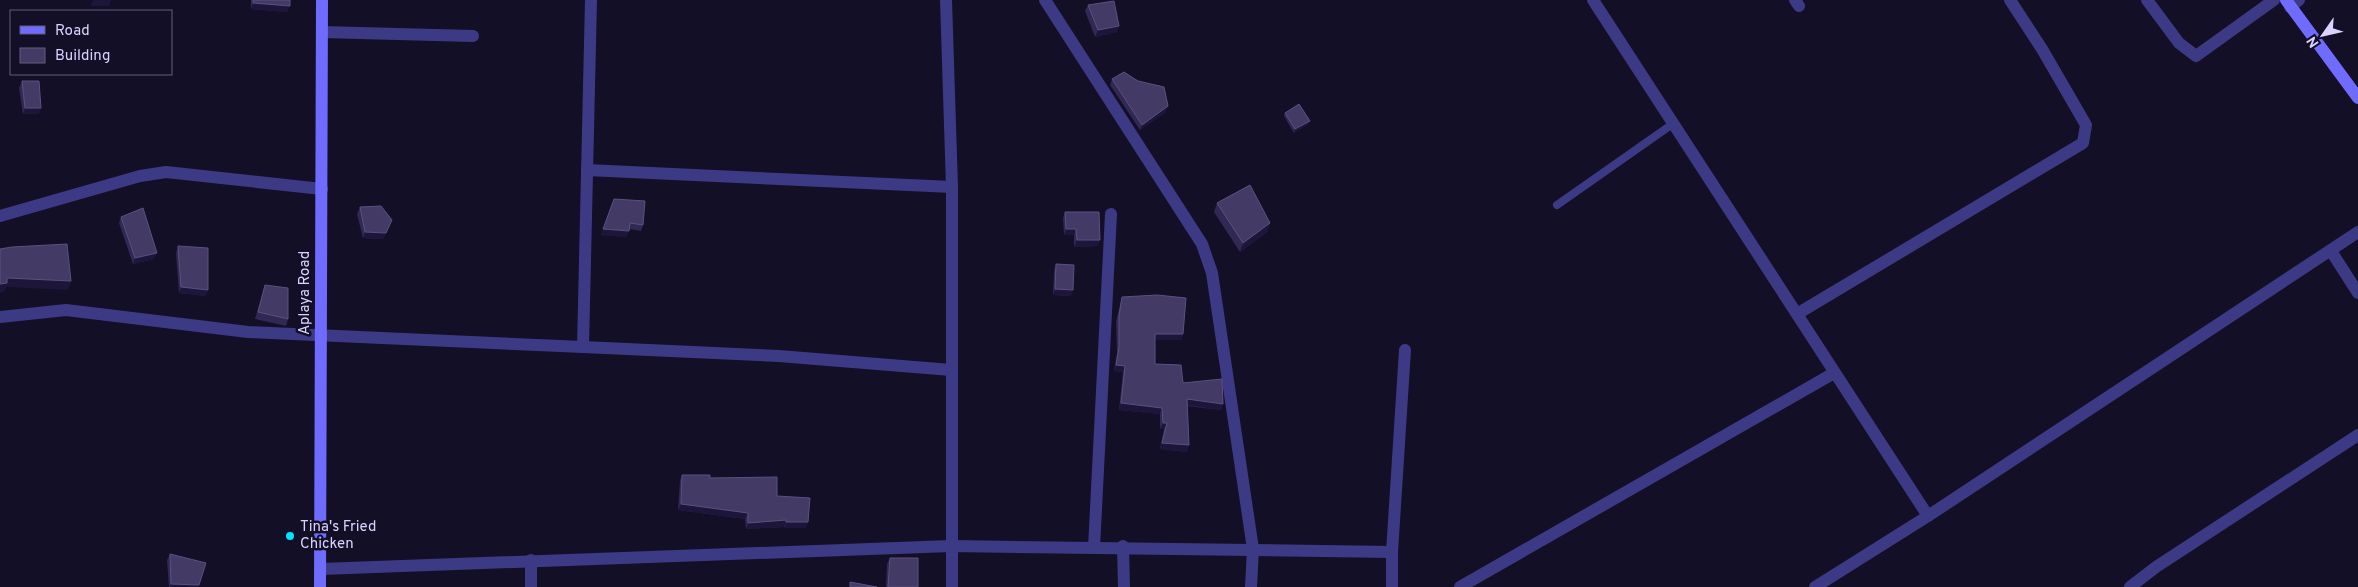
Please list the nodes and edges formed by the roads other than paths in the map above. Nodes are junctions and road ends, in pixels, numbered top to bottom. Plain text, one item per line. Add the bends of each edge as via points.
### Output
1 (322, 0) edge
2 (591, 0) edge
3 (946, 0) edge
4 (1045, 0) edge
5 (1593, 0) edge
6 (2010, 0) edge
7 (2147, 0) edge
8 (2274, 0) edge
9 (2292, 2) edge
10 (322, 32) junction
11 (473, 36) dead end
12 (2358, 98) edge
13 (1674, 123) junction
14 (587, 170) junction
15 (952, 187) junction
16 (322, 189) junction
17 (1557, 205) dead end
18 (1111, 214) dead end
19 (0, 216) edge
20 (2358, 232) edge
21 (2331, 251) junction
22 (2358, 293) edge
23 (1797, 314) junction
24 (0, 317) edge
25 (321, 336) junction
26 (583, 347) junction
27 (1405, 350) dead end
28 (951, 370) junction
29 (1834, 373) junction
30 (2358, 435) edge
31 (1928, 516) junction
32 (951, 546) junction
33 (1123, 546) junction
34 (1094, 548) junction
35 (1253, 549) junction
36 (1392, 552) junction
37 (531, 560) junction
38 (321, 569) junction
39 (320, 587) edge
40 (531, 587) edge
41 (952, 587) edge
42 (1124, 587) edge
43 (1251, 587) edge
44 (1392, 587) edge
45 (1460, 587) edge
46 (1814, 587) edge
47 (2130, 587) edge

1 - 10 street, Aplaya Road
2 - 14 street
3 - 15 street
4 - 35 street via 1207,255
5 - 13 street
6 - 23 street via 2086,126 2083,143
7 - 8 street via 2179,43 2196,56
9 - 12 street
10 - 11 street
10 - 16 street, Aplaya Road
13 - 17 lane
13 - 23 street
14 - 15 street
14 - 26 street
15 - 28 street
16 - 19 street via 166,172 140,176
16 - 25 street, Aplaya Road
18 - 34 street
20 - 21 street
21 - 22 street
21 - 31 street
23 - 29 street
24 - 25 street via 66,310 248,332
25 - 26 street
25 - 38 street, Aplaya Road
26 - 28 street via 778,356
27 - 36 street
28 - 32 street
29 - 31 street
29 - 45 street
30 - 47 street
31 - 46 street
32 - 34 street
32 - 37 street
32 - 41 street
33 - 34 street
33 - 35 street
33 - 42 street
35 - 36 street
35 - 43 street
36 - 44 street
37 - 38 street
37 - 40 street
38 - 39 street, Aplaya Road

